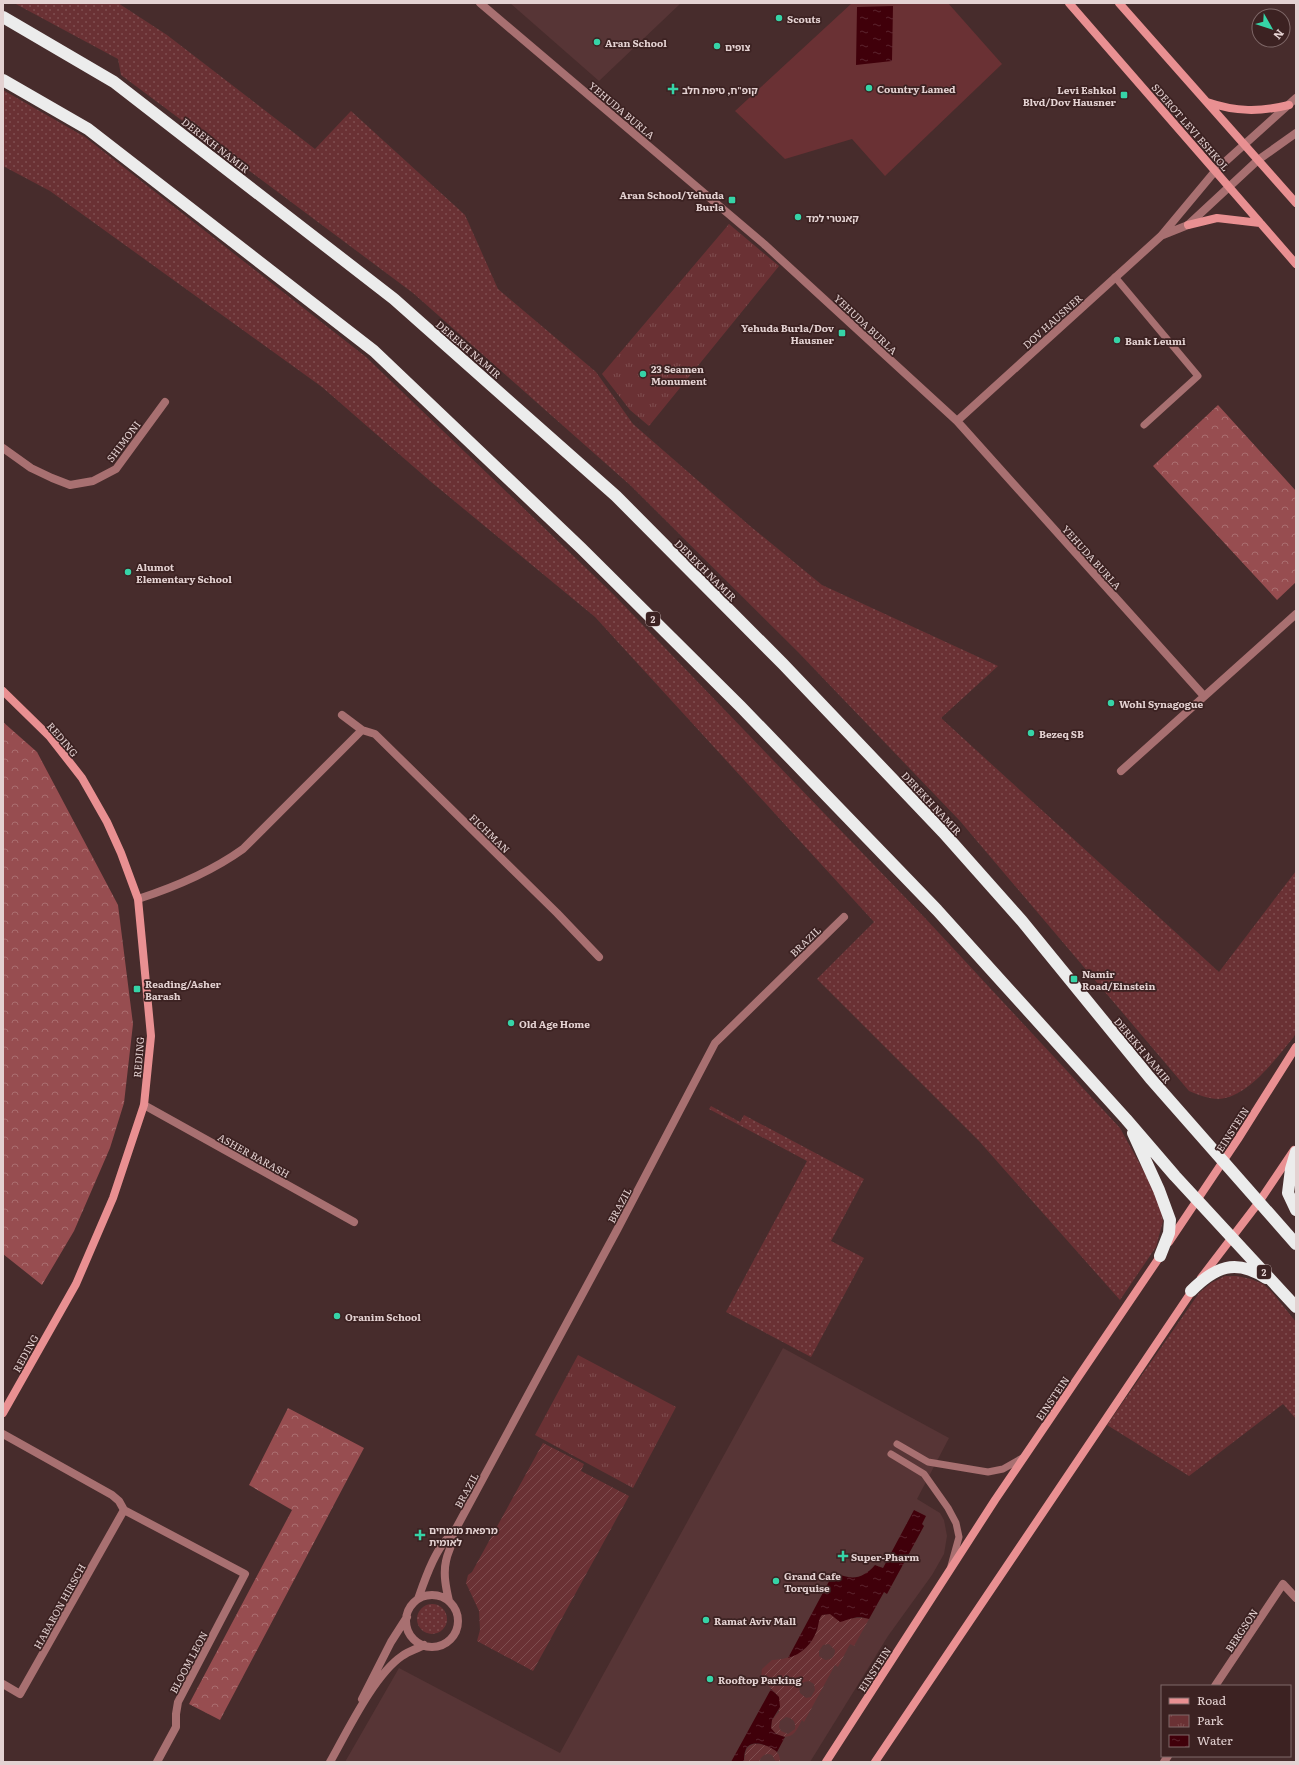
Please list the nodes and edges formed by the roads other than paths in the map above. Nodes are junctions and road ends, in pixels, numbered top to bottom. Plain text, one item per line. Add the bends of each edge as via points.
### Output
1 (480, 3) edge
2 (1070, 3) edge
3 (1119, 3) edge
4 (3, 17) edge
5 (3, 80) edge
6 (1296, 98) edge
7 (1207, 102) junction
8 (1289, 105) junction
9 (1296, 133) edge
10 (1244, 144) junction
11 (1258, 160) junction
12 (1216, 170) junction
13 (1230, 187) junction
14 (1296, 202) edge
15 (1260, 223) junction
16 (1188, 225) junction
17 (1161, 236) junction
18 (1296, 264) edge
19 (1115, 277) junction
20 (165, 402) dead end
21 (957, 421) junction
22 (1144, 425) dead end
23 (3, 448) edge
24 (1296, 614) edge
25 (3, 691) edge
26 (1204, 696) junction
27 (342, 715) dead end
28 (362, 730) junction
29 (1121, 771) dead end
30 (138, 899) junction
31 (844, 917) dead end
32 (599, 957) dead end
33 (1296, 1046) edge
34 (144, 1105) junction
35 (1126, 1119) junction
36 (1296, 1146) edge
37 (1296, 1152) edge
38 (1223, 1162) junction
39 (1197, 1200) junction
40 (1259, 1202) junction
41 (1296, 1210) edge
42 (354, 1222) dead end
43 (1232, 1236) junction
44 (1296, 1244) edge
45 (1160, 1256) junction
46 (1277, 1286) junction
47 (1191, 1291) junction
48 (1296, 1307) edge
49 (3, 1413) edge
50 (3, 1434) edge
51 (897, 1444) dead end
52 (891, 1454) dead end
53 (1024, 1456) junction
54 (124, 1510) junction
55 (453, 1534) junction
56 (950, 1570) junction
57 (1296, 1598) edge
58 (418, 1599) junction
59 (449, 1601) junction
60 (407, 1616) junction
61 (424, 1645) junction
62 (3, 1684) edge
63 (1216, 1685) edge
64 (359, 1710) junction
65 (157, 1762) edge
66 (330, 1762) edge
67 (826, 1762) edge
68 (876, 1762) edge

1 - 21 street, YEHUDA BURLA via 764,244
2 - 12 street, SDEROT LEVI ESHKOL
3 - 7 street
4 - 38 highway, DEREKH NAMIR via 114,82 394,299 616,496 783,664 943,832 1022,921 1150,1078
5 - 35 highway, 2 via 88,129 374,351 581,548 746,712 937,910
6 - 8 street, DOV HAUSNER
7 - 8 street via 1224,108 1253,111
7 - 10 street
8 - 10 street, DOV HAUSNER
9 - 11 street, DOV HAUSNER
10 - 11 street
10 - 12 street, DOV HAUSNER
11 - 13 street, DOV HAUSNER
11 - 14 street
12 - 13 street, SDEROT LEVI ESHKOL
12 - 17 street, DOV HAUSNER
13 - 15 street, SDEROT LEVI ESHKOL
13 - 16 street, DOV HAUSNER
15 - 16 street via 1217,218
15 - 18 street, SDEROT LEVI ESHKOL
16 - 17 street, DOV HAUSNER
17 - 19 street, DOV HAUSNER
19 - 21 street, DOV HAUSNER
19 - 22 lane via 1198,376
20 - 23 street, SHIMONI via 116,469 93,482 70,485 31,468
21 - 26 street, YEHUDA BURLA
24 - 26 street
25 - 30 street, REDING via 50,737 82,778 116,841
26 - 29 street
27 - 28 street, FICHMAN
28 - 30 street via 243,849 205,872
28 - 32 street, FICHMAN via 375,734
30 - 34 street, REDING via 151,1036
31 - 55 street, BRAZIL via 715,1043 618,1230
33 - 38 street, EINSTEIN
34 - 42 street, ASHER BARASH
34 - 49 street, REDING via 113,1198 76,1284
35 - 39 highway, 2
35 - 45 highway via 1170,1220
36 - 40 street
37 - 41 highway via 1288,1193
38 - 39 street, EINSTEIN
38 - 40 highway, DEREKH NAMIR
39 - 43 highway, 2
39 - 45 street, EINSTEIN
40 - 43 street
40 - 44 highway, DEREKH NAMIR
43 - 46 highway, 2
43 - 47 street
45 - 53 street, EINSTEIN
46 - 47 highway via 1248,1269 1236,1266 1212,1274
46 - 48 highway, 2
47 - 68 street
50 - 54 street via 112,1495
51 - 53 lane via 928,1462 988,1472 1004,1468
52 - 56 lane via 924,1474 956,1523 959,1537
53 - 56 street, EINSTEIN
54 - 62 street, HABARON HIRSCH via 20,1694
54 - 65 street, BLOOM LEON via 245,1574 178,1702 176,1727
55 - 58 street, BRAZIL via 446,1538 426,1576
55 - 59 street, BRAZIL via 453,1544 446,1561 445,1585
56 - 67 street, EINSTEIN
57 - 63 street, BERGSON via 1283,1584
58 - 59 street via 434,1595
58 - 60 street
59 - 61 street via 457,1615 456,1631 444,1643 436,1646
60 - 61 street via 408,1631 417,1642
60 - 64 street via 391,1642
61 - 64 street via 392,1664
64 - 66 street

